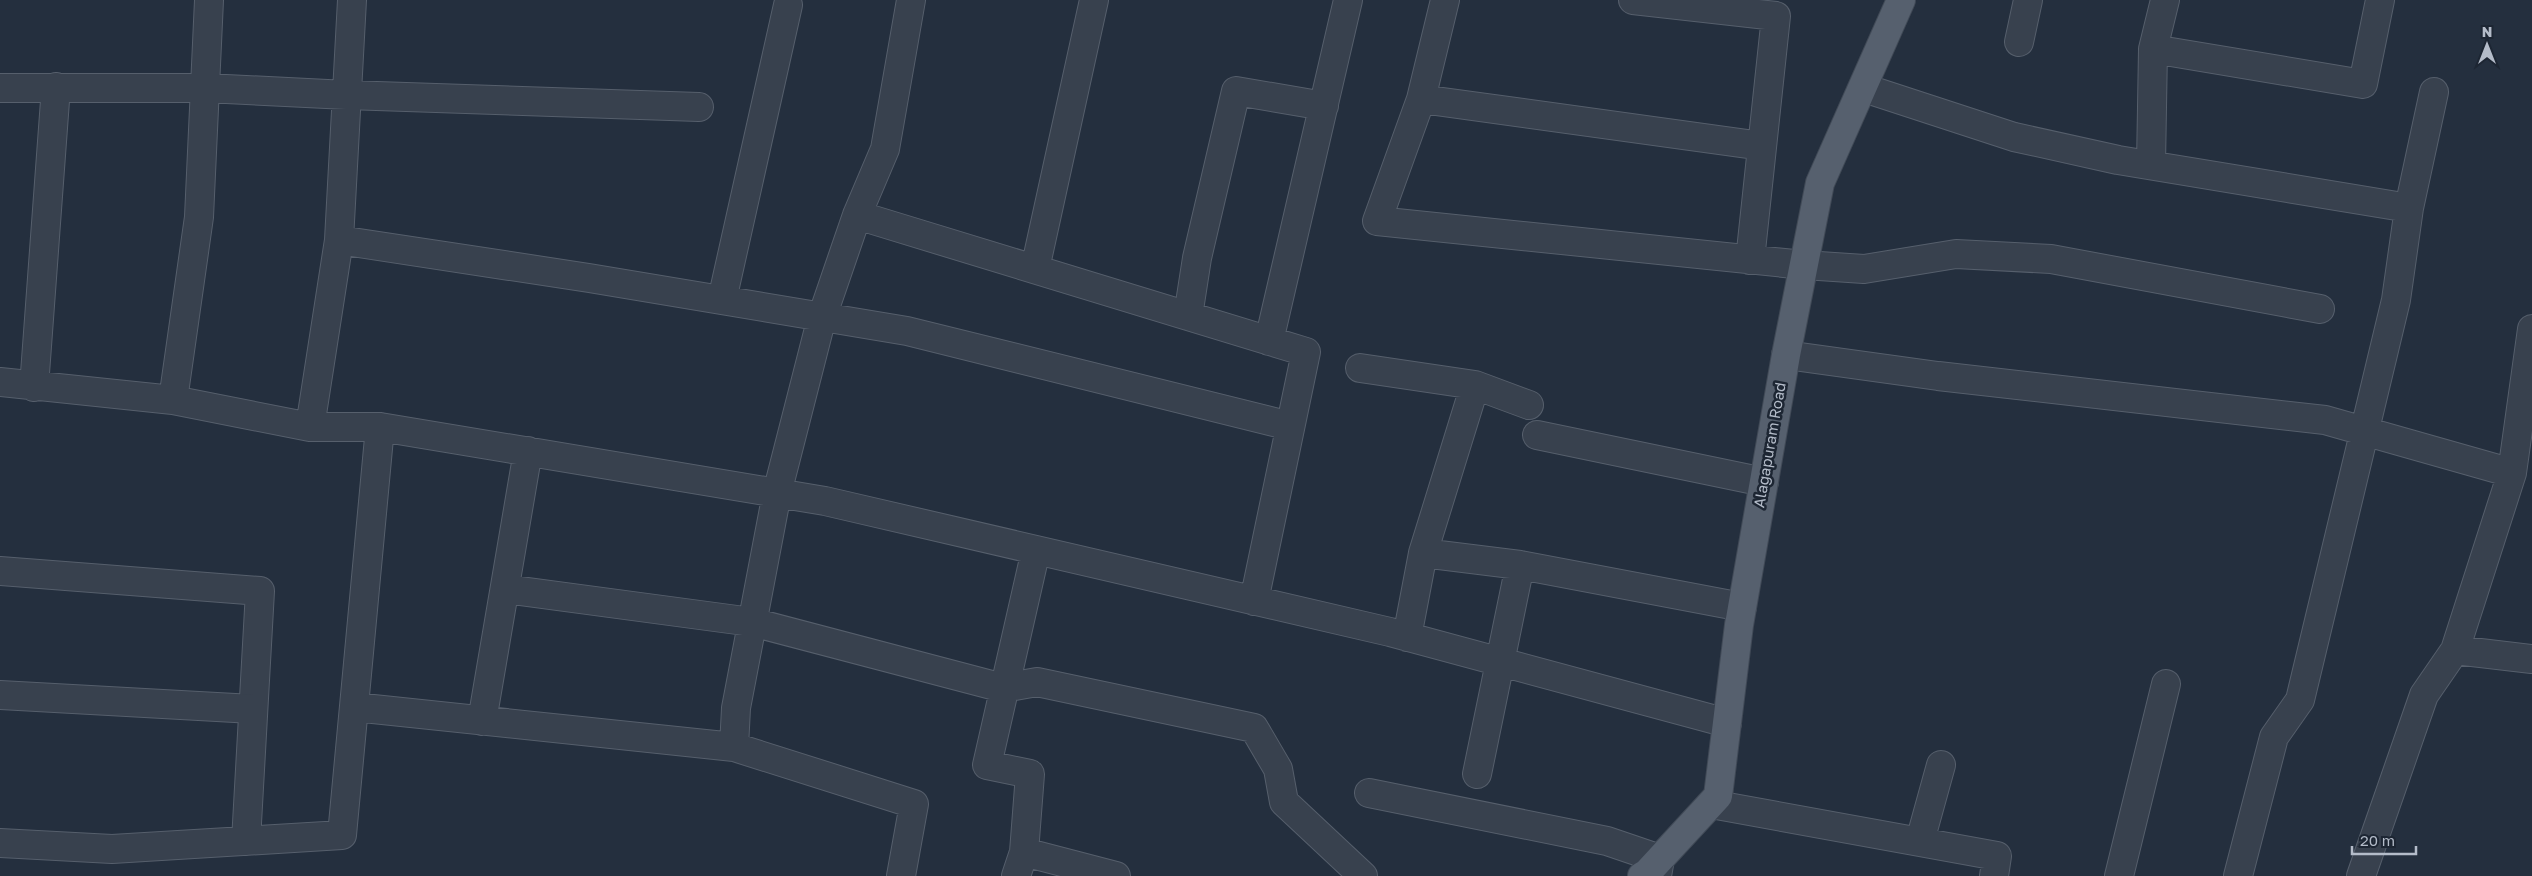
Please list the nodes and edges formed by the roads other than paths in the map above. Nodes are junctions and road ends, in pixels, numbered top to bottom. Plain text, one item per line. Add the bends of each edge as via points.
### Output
1 (209, 0) edge
2 (352, 0) edge
3 (911, 0) edge
4 (1094, 0) edge
5 (1348, 0) edge
6 (1445, 0) edge
7 (1633, 0) edge
8 (1901, 0) edge
9 (2028, 0) edge
10 (2165, 0) edge
11 (2380, 0) edge
12 (788, 5) dead end
13 (2020, 42) dead end
14 (2153, 49) junction
15 (56, 87) junction
16 (0, 88) edge
17 (206, 88) junction
18 (1864, 88) junction
19 (2434, 92) dead end
20 (347, 95) junction
21 (1421, 99) junction
22 (1324, 106) junction
23 (699, 107) dead end
24 (1762, 146) junction
25 (2151, 165) junction
26 (2409, 208) junction
27 (857, 215) junction
28 (339, 240) junction
29 (1750, 260) junction
30 (1804, 265) junction
31 (1035, 269) junction
32 (722, 300) junction
33 (2320, 309) dead end
34 (1188, 316) junction
35 (822, 317) junction
36 (2532, 329) edge
37 (1269, 341) junction
38 (1786, 355) junction
39 (1360, 368) dead end
40 (0, 382) edge
41 (1475, 385) junction
42 (34, 387) junction
43 (173, 400) junction
44 (1529, 405) dead end
45 (1290, 426) junction
46 (310, 427) junction
47 (380, 427) junction
48 (2366, 432) junction
49 (1537, 435) dead end
50 (528, 451) junction
51 (2512, 473) junction
52 (1764, 482) junction
53 (777, 493) junction
54 (1036, 550) junction
55 (1423, 553) junction
56 (1520, 565) junction
57 (0, 571) edge
58 (505, 589) junction
59 (1254, 600) junction
60 (1742, 607) junction
61 (752, 622) junction
62 (1407, 637) junction
63 (2455, 650) junction
64 (2532, 659) edge
65 (1500, 662) junction
66 (2166, 684) dead end
67 (1004, 688) junction
68 (0, 695) edge
69 (354, 707) junction
70 (253, 709) junction
71 (482, 721) junction
72 (1727, 724) junction
73 (734, 747) junction
74 (1941, 765) dead end
75 (1477, 774) dead end
76 (1369, 793) dead end
77 (1711, 804) junction
78 (246, 841) junction
79 (1920, 842) junction
80 (0, 843) edge
81 (1020, 864) edge
82 (1653, 870) edge
83 (901, 876) edge
84 (1116, 876) edge
85 (1363, 876) edge
86 (1994, 876) edge
87 (2119, 876) edge
88 (2238, 876) edge
89 (2361, 876) edge

1 - 17 street
2 - 20 street
3 - 27 street via 885,149
4 - 31 street
5 - 22 street
6 - 21 street
7 - 24 street via 1776,16
8 - 18 main road, Alagapuram Road
9 - 13 street
10 - 14 street
11 - 14 street via 2363,84
12 - 32 street
14 - 25 street
15 - 16 street
15 - 17 street
15 - 42 street
17 - 20 street
17 - 43 street via 199,217
18 - 25 street via 2014,136
18 - 30 main road, Alagapuram Road via 1820,183
19 - 26 street
20 - 23 street
20 - 28 street
21 - 24 street
21 - 29 street via 1377,221
22 - 34 street via 1236,90 1197,258
22 - 37 street
24 - 29 street
25 - 26 street
26 - 48 street via 2396,300
27 - 31 street
27 - 35 street
28 - 32 street
28 - 46 street
29 - 30 street
30 - 33 street via 1864,269 1956,254 2051,260
30 - 38 main road, Alagapuram Road
31 - 34 street
32 - 35 street
34 - 37 street
35 - 45 street via 907,332
35 - 53 street
36 - 51 street
37 - 45 street via 1306,352
38 - 48 street via 1938,376 2325,420
38 - 52 main road, Alagapuram Road
39 - 41 street
40 - 42 street
41 - 44 street
41 - 55 street
42 - 43 street
43 - 46 street
45 - 59 street
46 - 47 street
47 - 50 street
47 - 69 street
48 - 51 street
48 - 88 street via 2300,700 2274,738
49 - 52 street
50 - 53 street
50 - 58 street
51 - 63 street
52 - 60 main road, Alagapuram Road
53 - 54 street via 825,501
53 - 61 street
54 - 59 street
54 - 67 street
55 - 56 street
55 - 62 street
56 - 60 street
56 - 65 street
57 - 70 street via 260,591
58 - 61 street
58 - 71 street
59 - 62 street
60 - 72 main road, Alagapuram Road
61 - 67 street
61 - 73 street via 736,708
62 - 65 street
63 - 64 street
63 - 89 street via 2424,695
65 - 72 street
65 - 75 street
66 - 87 street
67 - 81 street via 987,765 1030,774
67 - 85 street via 1037,682 1254,728 1278,769 1284,802
68 - 70 street
69 - 71 street
69 - 78 street via 342,835
70 - 78 street
71 - 73 street
72 - 77 main road, Alagapuram Road via 1718,796
73 - 83 street via 914,804
74 - 79 street
76 - 82 street via 1607,841
77 - 79 street
77 - 82 main road, Alagapuram Road
78 - 80 street via 112,849
79 - 86 street via 1997,856
81 - 84 street

